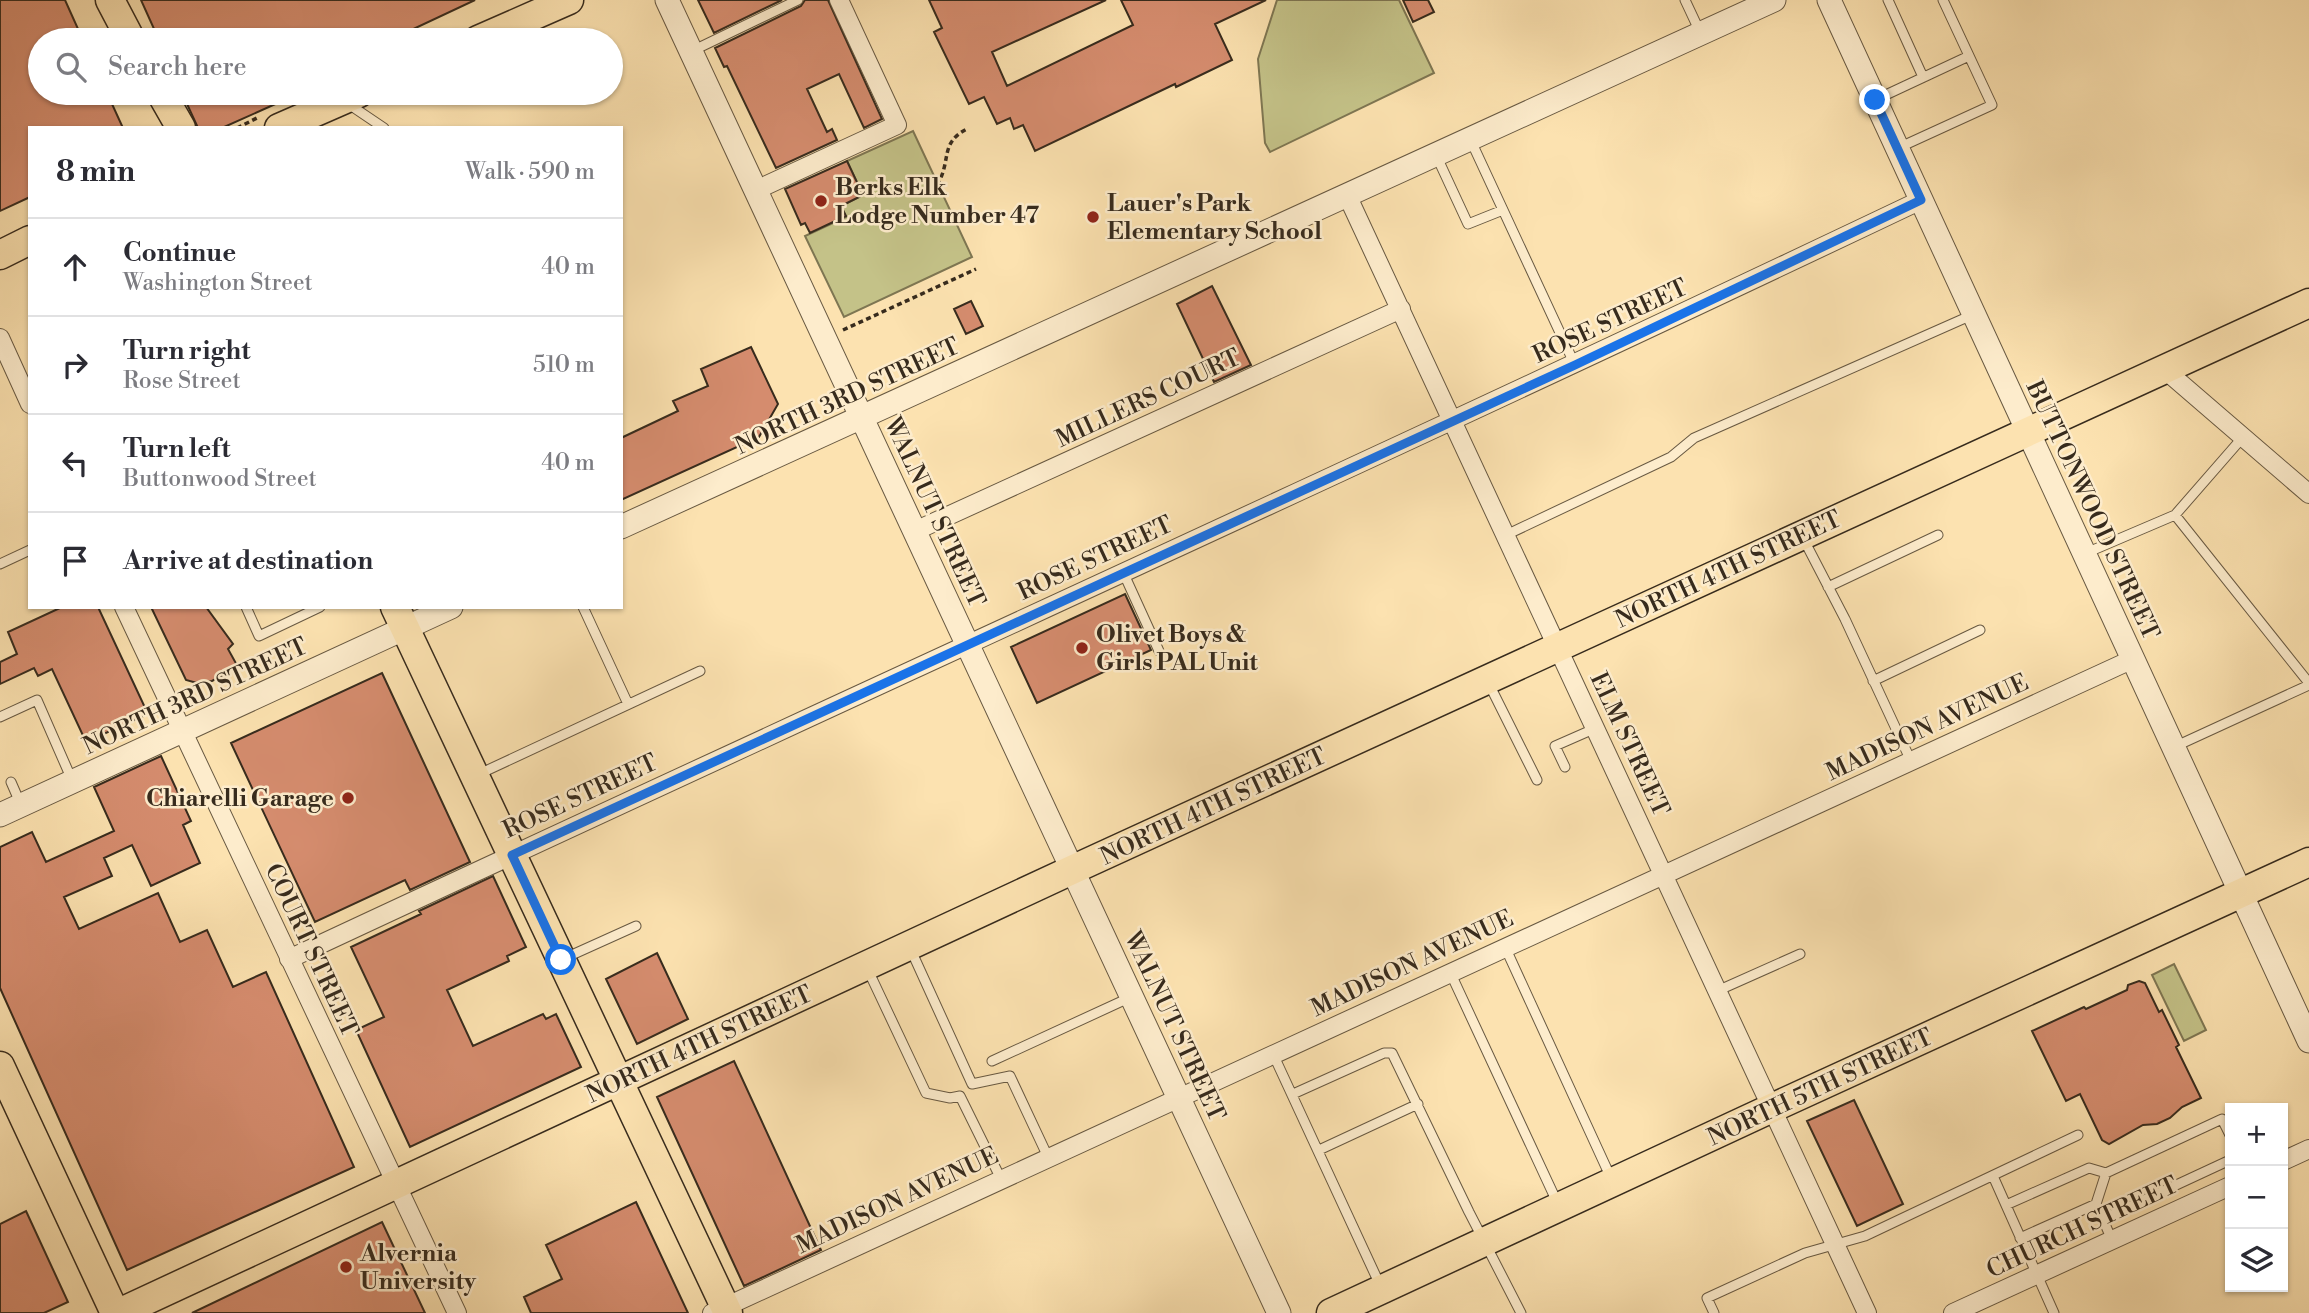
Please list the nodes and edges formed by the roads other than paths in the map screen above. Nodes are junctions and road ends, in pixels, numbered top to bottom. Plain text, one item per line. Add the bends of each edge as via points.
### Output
1 (110, 0) edge
2 (569, 0) edge
3 (667, 0) edge
4 (798, 0) edge
5 (839, 0) edge
6 (1685, 0) edge
7 (1774, 0) edge
8 (1829, 0) edge
9 (1888, 0) edge
10 (1943, 0) edge
11 (125, 28) edge
12 (501, 28) edge
13 (1701, 34) junction
14 (691, 51) junction
15 (1969, 56) junction
16 (1923, 77) junction
17 (1875, 100) junction
18 (154, 105) edge
19 (168, 105) edge
20 (331, 105) edge
21 (360, 105) edge
22 (159, 126) edge
23 (180, 126) edge
24 (284, 126) edge
25 (382, 126) edge
26 (1470, 139) junction
27 (1897, 148) junction
28 (1436, 155) junction
29 (756, 190) junction
30 (1347, 195) junction
31 (1921, 200) junction
32 (1503, 209) junction
33 (28, 241) edge
34 (0, 255) edge
35 (2309, 303) edge
36 (1401, 309) junction
37 (1974, 314) junction
38 (0, 338) edge
39 (1575, 365) junction
40 (2164, 369) junction
41 (28, 400) edge
42 (862, 418) junction
43 (1453, 420) junction
44 (2028, 432) junction
45 (2243, 437) junction
46 (2309, 494) edge
47 (2175, 515) junction
48 (623, 526) edge
49 (915, 531) junction
50 (1506, 535) junction
51 (1938, 535) dead end
52 (1802, 536) junction
53 (28, 551) edge
54 (2084, 554) junction
55 (0, 564) edge
56 (1123, 572) junction
57 (1828, 587) junction
58 (125, 609) edge
59 (247, 609) edge
60 (316, 609) edge
61 (442, 609) edge
62 (584, 609) edge
63 (400, 618) edge
64 (1980, 630) dead end
65 (968, 643) junction
66 (1558, 647) junction
67 (1160, 651) dead end
68 (2133, 659) junction
69 (700, 671) dead end
70 (1487, 680) junction
71 (1873, 681) junction
72 (2309, 684) edge
73 (628, 704) junction
74 (0, 717) edge
75 (1596, 728) junction
76 (182, 731) junction
77 (2174, 747) junction
78 (1911, 761) junction
79 (1565, 767) dead end
80 (475, 776) junction
81 (1537, 780) dead end
82 (11, 782) dead end
83 (73, 782) junction
84 (21, 805) junction
85 (0, 815) edge
86 (512, 855) junction
87 (2309, 862) edge
88 (1074, 869) junction
89 (1663, 874) junction
90 (2241, 894) junction
91 (636, 926) dead end
92 (910, 946) junction
93 (1505, 947) junction
94 (1800, 954) dead end
95 (289, 959) junction
96 (561, 960) junction
97 (866, 966) junction
98 (1450, 972) junction
99 (1717, 991) junction
100 (1132, 996) junction
101 (2307, 1032) edge
102 (1273, 1054) junction
103 (992, 1061) dead end
104 (0, 1066) edge
105 (618, 1082) junction
106 (972, 1084) junction
107 (1293, 1094) junction
108 (960, 1096) junction
109 (1179, 1097) junction
110 (1418, 1104) junction
111 (1772, 1108) junction
112 (2225, 1125) edge
113 (2078, 1135) dead end
114 (2309, 1149) edge
115 (1319, 1150) junction
116 (1048, 1157) junction
117 (2288, 1159) edge
118 (2225, 1162) edge
119 (2106, 1173) junction
120 (1993, 1176) junction
121 (1000, 1179) junction
122 (1613, 1183) junction
123 (396, 1185) junction
124 (2225, 1187) edge
125 (2096, 1204) junction
126 (2006, 1205) junction
127 (1560, 1208) junction
128 (2103, 1219) junction
129 (2020, 1238) junction
130 (2112, 1240) junction
131 (1486, 1242) junction
132 (1835, 1245) junction
133 (2037, 1275) junction
134 (1382, 1289) junction
135 (721, 1311) edge
136 (117, 1313) edge
137 (457, 1313) edge
138 (1279, 1313) edge
139 (1331, 1313) edge
140 (1521, 1313) edge
141 (1714, 1313) edge
142 (1867, 1313) edge
143 (1954, 1313) edge
144 (2054, 1313) edge

1 - 11 main road
2 - 12 main road
3 - 14 street, WALNUT STREET
4 - 14 lane
5 - 29 street via 897,125
6 - 13 lane
7 - 13 street, NORTH 3RD STREET
8 - 17 street, BUTTONWOOD STREET
9 - 16 lane
10 - 15 lane
13 - 26 street, NORTH 3RD STREET
14 - 29 street, WALNUT STREET
15 - 16 lane
15 - 27 lane via 1992,105
16 - 17 lane
17 - 27 street, BUTTONWOOD STREET
18 - 22 main road
19 - 23 main road
20 - 24 main road
21 - 25 lane
26 - 28 street, NORTH 3RD STREET
26 - 32 lane
27 - 31 street, BUTTONWOOD STREET
28 - 30 street, NORTH 3RD STREET
28 - 32 lane via 1468,224
29 - 42 street, WALNUT STREET
30 - 36 street, ELM STREET
30 - 42 street, NORTH 3RD STREET
31 - 37 street, BUTTONWOOD STREET
31 - 39 street, ROSE STREET
32 - 39 lane
33 - 34 main road
35 - 40 main road, NORTH 4TH STREET
36 - 43 street, ELM STREET
36 - 49 street, MILLERS COURT
37 - 44 street, BUTTONWOOD STREET
37 - 50 lane via 1694,438 1671,457
38 - 41 street
39 - 43 street, ROSE STREET
40 - 44 main road, NORTH 4TH STREET
40 - 45 street
42 - 48 street, NORTH 3RD STREET
42 - 49 street, WALNUT STREET
43 - 50 street, ELM STREET
43 - 56 street, ROSE STREET
44 - 52 main road, NORTH 4TH STREET
44 - 54 street, BUTTONWOOD STREET
45 - 46 street
45 - 47 lane
47 - 54 lane
47 - 72 lane
49 - 65 street, WALNUT STREET
50 - 66 street, ELM STREET
51 - 57 lane
52 - 57 lane
52 - 66 main road, NORTH 4TH STREET
53 - 55 lane
54 - 68 street, BUTTONWOOD STREET
56 - 65 street, ROSE STREET
56 - 67 lane
57 - 71 lane
58 - 76 street, COURT STREET
59 - 60 lane via 259,636
61 - 63 street, NORTH 3RD STREET
62 - 73 lane
63 - 76 street, NORTH 3RD STREET
63 - 80 main road
64 - 71 lane
65 - 86 street, ROSE STREET
65 - 88 street, WALNUT STREET
66 - 70 main road, NORTH 4TH STREET
66 - 75 street, ELM STREET
68 - 77 street, BUTTONWOOD STREET
68 - 78 street, MADISON AVENUE
69 - 73 lane
70 - 81 lane
70 - 88 main road, NORTH 4TH STREET
71 - 78 lane
72 - 77 lane
73 - 80 lane
74 - 83 lane via 37,700
75 - 79 lane via 1555,746
75 - 89 street, ELM STREET
76 - 83 street, NORTH 3RD STREET
76 - 95 street, COURT STREET
77 - 90 street, BUTTONWOOD STREET
78 - 89 street, MADISON AVENUE
80 - 86 main road
82 - 84 lane
83 - 84 street, NORTH 3RD STREET
84 - 85 street, NORTH 3RD STREET
86 - 95 street, ROSE STREET
86 - 96 main road
87 - 90 main road, NORTH 5TH STREET
88 - 92 main road, NORTH 4TH STREET
88 - 100 street, WALNUT STREET
89 - 93 street, MADISON AVENUE
89 - 99 street, ELM STREET
90 - 101 street, BUTTONWOOD STREET
90 - 111 main road, NORTH 5TH STREET
91 - 96 lane
92 - 97 main road, NORTH 4TH STREET
92 - 106 lane
93 - 98 street, MADISON AVENUE
93 - 122 lane
94 - 99 lane
95 - 123 street, COURT STREET
96 - 105 main road
97 - 105 main road, NORTH 4TH STREET
97 - 108 lane via 926,1093
98 - 102 street, MADISON AVENUE
98 - 127 lane
99 - 111 street, ELM STREET
100 - 103 lane
100 - 109 street, WALNUT STREET
102 - 107 lane
102 - 109 street, MADISON AVENUE
104 - 136 main road
105 - 123 main road, NORTH 4TH STREET
105 - 135 main road
106 - 108 lane
106 - 116 lane via 1010,1076
107 - 110 lane via 1392,1052
107 - 115 lane
108 - 121 lane
109 - 116 street, MADISON AVENUE
109 - 138 street, WALNUT STREET
110 - 115 lane
110 - 131 lane
111 - 122 main road, NORTH 5TH STREET
111 - 132 street, ELM STREET
112 - 119 lane via 2222,1119
113 - 120 lane
114 - 117 street
115 - 134 lane
116 - 121 street, MADISON AVENUE
118 - 128 lane
119 - 125 lane
119 - 126 lane via 2089,1168
120 - 126 lane
120 - 132 lane via 1865,1236
121 - 135 street, MADISON AVENUE
122 - 127 main road, NORTH 5TH STREET
123 - 136 main road, NORTH 4TH STREET
123 - 137 street, COURT STREET
124 - 130 street, CHURCH STREET
125 - 128 lane
125 - 129 lane
126 - 129 lane
127 - 131 main road, NORTH 5TH STREET
128 - 130 lane
129 - 133 lane
130 - 133 street, CHURCH STREET
131 - 134 main road, NORTH 5TH STREET
131 - 140 lane
132 - 141 lane via 1805,1253 1707,1298
132 - 142 street, ELM STREET
133 - 143 street, CHURCH STREET
133 - 144 lane
134 - 139 main road, NORTH 5TH STREET

